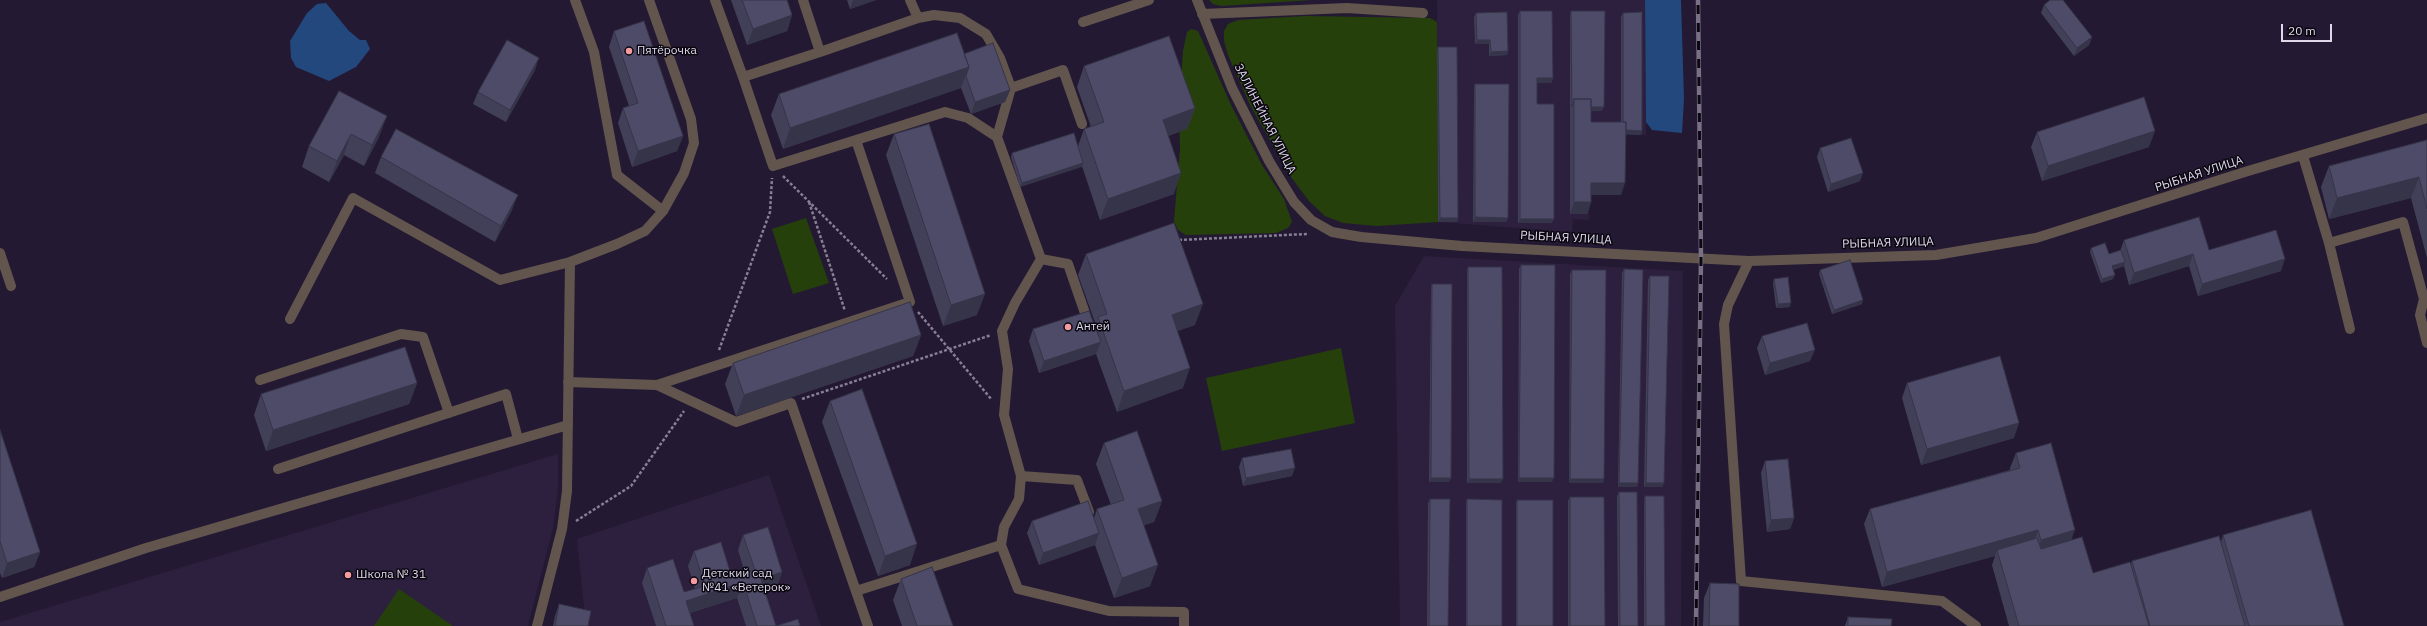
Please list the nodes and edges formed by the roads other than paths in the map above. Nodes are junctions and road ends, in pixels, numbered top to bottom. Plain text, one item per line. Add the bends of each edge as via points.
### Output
1 (575, 0) edge
2 (649, 0) edge
3 (714, 0) edge
4 (803, 0) edge
5 (910, 0) edge
6 (1149, 0) edge
7 (1197, 0) edge
8 (1423, 13) dead end
9 (1202, 14) junction
10 (918, 18) junction
11 (1083, 22) dead end
12 (820, 52) junction
13 (743, 78) junction
14 (1011, 88) junction
15 (2427, 118) edge
16 (1082, 124) dead end
17 (998, 137) junction
18 (856, 140) junction
19 (2303, 156) junction
20 (663, 211) junction
21 (1332, 232) joint
22 (2329, 244) junction
23 (0, 253) edge
24 (1041, 259) junction
25 (1749, 261) junction
26 (570, 262) junction
27 (2, 264) edge
28 (11, 286) dead end
29 (1086, 316) edge
30 (290, 319) dead end
31 (2350, 329) dead end
32 (2427, 343) edge
33 (260, 380) dead end
34 (568, 382) junction
35 (657, 385) junction
36 (449, 413) junction
37 (568, 425) junction
38 (518, 439) junction
39 (278, 469) dead end
40 (1021, 476) junction
41 (1090, 512) edge
42 (1001, 545) junction
43 (856, 591) junction
44 (0, 598) edge
45 (537, 626) edge
46 (868, 626) edge
47 (1184, 626) edge
48 (1976, 626) edge

1 - 20 street via 594,52 617,175
2 - 20 street via 691,119 694,143 684,173
3 - 13 street
4 - 12 street
5 - 10 street
6 - 11 street
7 - 9 street, ЗАЛИНЕЙНАЯ УЛИЦА
8 - 9 street via 1347,8
9 - 21 street, ЗАЛИНЕЙНАЯ УЛИЦА via 1232,88 1287,190 1302,213
10 - 12 street
10 - 14 street via 934,15 960,18 986,34 1000,58
12 - 13 street
13 - 18 street via 773,166
14 - 16 street via 1063,70
14 - 17 street
15 - 19 street, РЫБНАЯ УЛИЦА
17 - 18 street via 968,118 945,112
17 - 24 street
18 - 35 street via 910,302
19 - 22 street
19 - 25 street, РЫБНАЯ УЛИЦА via 2036,238 1936,255
20 - 26 street via 645,231
21 - 25 street, РЫБНАЯ УЛИЦА via 1462,246
22 - 31 street
22 - 32 street via 2403,222 2424,299 2420,315
23 - 27 street
24 - 29 street via 1068,264
24 - 40 street via 1002,331 1008,369 1004,416
25 - 48 street via 1728,305 1724,324 1741,581 1942,601
26 - 30 street via 500,280 353,198
26 - 34 street
27 - 28 street
33 - 36 street via 402,334 423,337
34 - 35 street
34 - 37 street
35 - 43 street via 736,422 791,403
36 - 38 street via 506,394
36 - 39 street
37 - 38 street
37 - 45 street via 567,491 562,529
38 - 44 street via 146,548
40 - 41 street via 1077,480
40 - 42 street via 1019,499 1004,527
42 - 43 street
42 - 47 street via 1018,589 1108,611 1184,612
43 - 46 street

